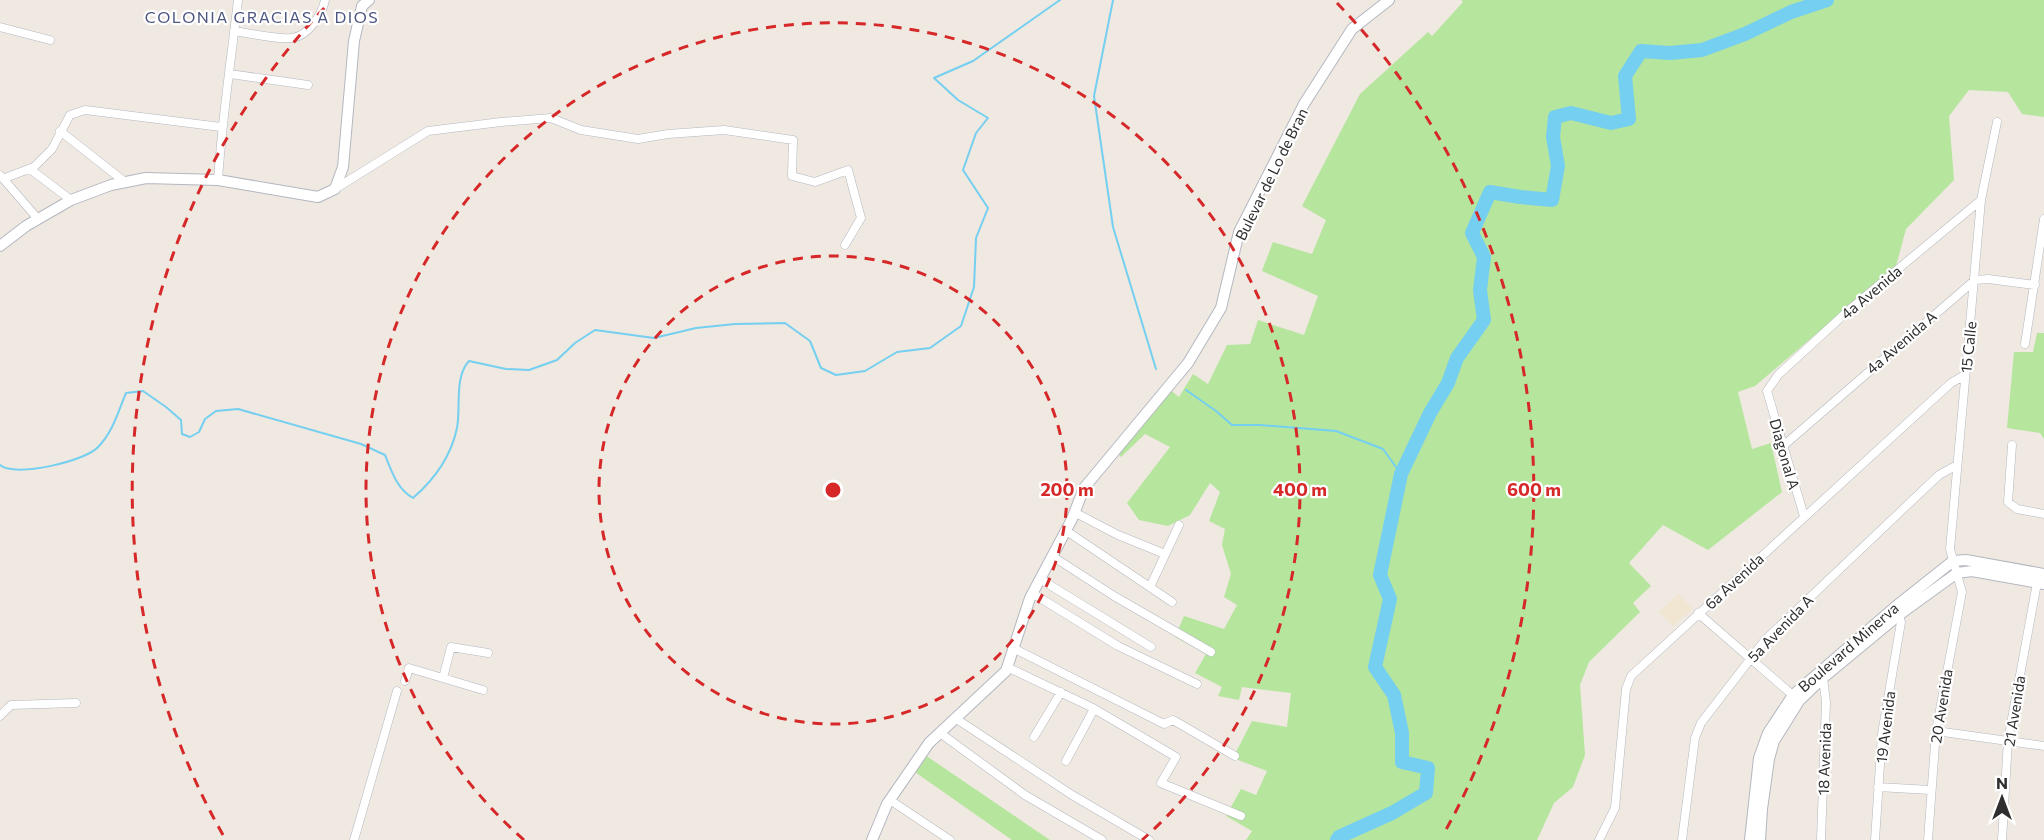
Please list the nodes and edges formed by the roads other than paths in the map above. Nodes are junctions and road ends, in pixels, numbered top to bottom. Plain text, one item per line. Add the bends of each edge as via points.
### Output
1 (232, 0) edge
2 (238, 0) edge
3 (325, 0) edge
4 (369, 0) edge
5 (1389, 0) edge
6 (0, 27) edge
7 (234, 31) junction
8 (50, 40) dead end
9 (230, 74) junction
10 (308, 85) dead end
11 (1996, 122) dead end
12 (221, 127) junction
13 (60, 131) junction
14 (30, 169) junction
15 (3, 176) edge
16 (218, 180) junction
17 (125, 182) junction
18 (335, 189) junction
19 (71, 200) junction
20 (1982, 200) junction
21 (38, 219) junction
22 (2044, 219) edge
23 (845, 245) dead end
24 (0, 246) edge
25 (2041, 257) edge
26 (1975, 280) junction
27 (2035, 285) junction
28 (2025, 344) dead end
29 (1965, 375) junction
30 (1767, 391) joint
31 (1783, 446) junction
32 (2012, 446) dead end
33 (1957, 465) junction
34 (1074, 512) junction
35 (2044, 514) edge
36 (1804, 516) junction
37 (1179, 525) dead end
38 (1065, 530) junction
39 (1165, 554) junction
40 (1052, 556) junction
41 (1953, 561) junction
42 (1957, 573) junction
43 (1040, 579) junction
44 (2042, 580) edge
45 (1149, 587) junction
46 (1032, 593) junction
47 (1172, 602) dead end
48 (1698, 613) junction
49 (1899, 615) junction
50 (1150, 647) dead end
51 (1013, 648) junction
52 (1211, 652) dead end
53 (488, 653) dead end
54 (1749, 658) junction
55 (1007, 667) junction
56 (442, 678) junction
57 (1823, 678) junction
58 (405, 681) dead end
59 (1197, 684) dead end
60 (483, 690) dead end
61 (397, 691) dead end
62 (1061, 692) junction
63 (1796, 698) junction
64 (76, 703) dead end
65 (1094, 709) junction
66 (0, 716) edge
67 (955, 718) junction
68 (1936, 731) junction
69 (940, 733) junction
70 (1034, 737) dead end
71 (2008, 740) junction
72 (2044, 746) edge
73 (1235, 756) dead end
74 (1066, 761) dead end
75 (1878, 787) junction
76 (1930, 790) junction
77 (890, 800) junction
78 (1242, 816) dead end
79 (354, 840) edge
80 (872, 840) edge
81 (950, 840) edge
82 (1102, 840) edge
83 (1149, 840) edge
84 (1599, 840) edge
85 (1682, 840) edge
86 (1750, 840) edge
87 (1760, 840) edge
88 (1821, 840) edge
89 (1875, 840) edge
90 (1928, 840) edge
91 (2002, 840) edge

1 - 2 street
2 - 7 street
3 - 7 street via 313,26 293,38
4 - 18 street via 362,6 354,41 344,167
5 - 34 street, Bulevar de Lo de Bran via 1352,29 1304,104 1239,232 1221,308 1188,363 1084,488
6 - 8 street
7 - 9 street
9 - 10 street
9 - 12 street
11 - 20 street, 15 Calle
12 - 13 street via 85,110 70,115
12 - 16 street
13 - 14 street via 52,149
13 - 17 street
14 - 15 street
14 - 19 street
15 - 21 street
16 - 17 street via 146,178
16 - 18 street via 318,196
17 - 19 street
18 - 23 street via 428,131 551,118 581,130 638,139 724,130 793,140 792,177 815,182 848,170 861,218
19 - 21 street
20 - 26 street, 15 Calle
20 - 30 street, 4a Avenida via 1849,310 1778,375
21 - 24 street
22 - 25 street
25 - 27 street
26 - 27 street
26 - 29 street, 15 Calle
26 - 31 street, 4a Avenida A
27 - 28 street
29 - 33 street, 15 Calle
29 - 36 street, 6a Avenida via 1951,383
30 - 31 street, Diagonal A
31 - 36 street, Diagonal A
32 - 35 street via 2008,502 2017,509
33 - 41 street, 15 Calle via 1950,549
33 - 54 street, 5a Avenida A via 1939,475
34 - 38 street, Bulevar de Lo de Bran
34 - 39 street
36 - 48 street, 6a Avenida
37 - 39 street
38 - 40 street, Bulevar de Lo de Bran
38 - 45 street
39 - 45 street
40 - 43 street, Bulevar de Lo de Bran
40 - 52 street
41 - 42 street, 15 Calle
41 - 44 street via 1966,560
41 - 63 street, Boulevard Minerva via 1886,614
42 - 44 street via 1972,571
42 - 49 street, Boulevard Minerva
42 - 68 street, 20 Avenida via 1962,592
43 - 46 street, Bulevar de Lo de Bran
43 - 50 street
44 - 71 street, 21 Avenida
45 - 47 street
46 - 51 street, Bulevar de Lo de Bran
46 - 59 street via 1118,646
48 - 54 street
48 - 84 street, 6a Avenida via 1631,676 1626,689 1615,808
49 - 57 street, Boulevard Minerva
49 - 75 street, 19 Avenida
51 - 55 street, Bulevar de Lo de Bran
51 - 73 street via 1164,724 1173,720
53 - 56 street via 452,647
54 - 63 street
54 - 85 street, 5a Avenida A via 1701,723 1695,738
55 - 62 street
55 - 67 street, Bulevar de Lo de Bran
56 - 58 street via 409,668
56 - 60 street
57 - 63 street, Boulevard Minerva
57 - 88 street, 18 Avenida via 1826,702
61 - 79 street
62 - 65 street
62 - 70 street
63 - 86 street, Boulevard Minerva via 1768,733 1759,758
63 - 87 street, Boulevard Minerva via 1772,750
64 - 66 street via 11,705
65 - 74 street
65 - 78 street via 1176,757 1161,783
67 - 69 street, Bulevar de Lo de Bran
67 - 83 street
68 - 71 street
68 - 76 street, 20 Avenida
69 - 77 street, Bulevar de Lo de Bran
69 - 82 street via 1025,795
71 - 72 street
71 - 91 street, 21 Avenida
75 - 76 street
75 - 89 street, 19 Avenida
76 - 90 street, 20 Avenida
77 - 80 street, Bulevar de Lo de Bran
77 - 81 street

